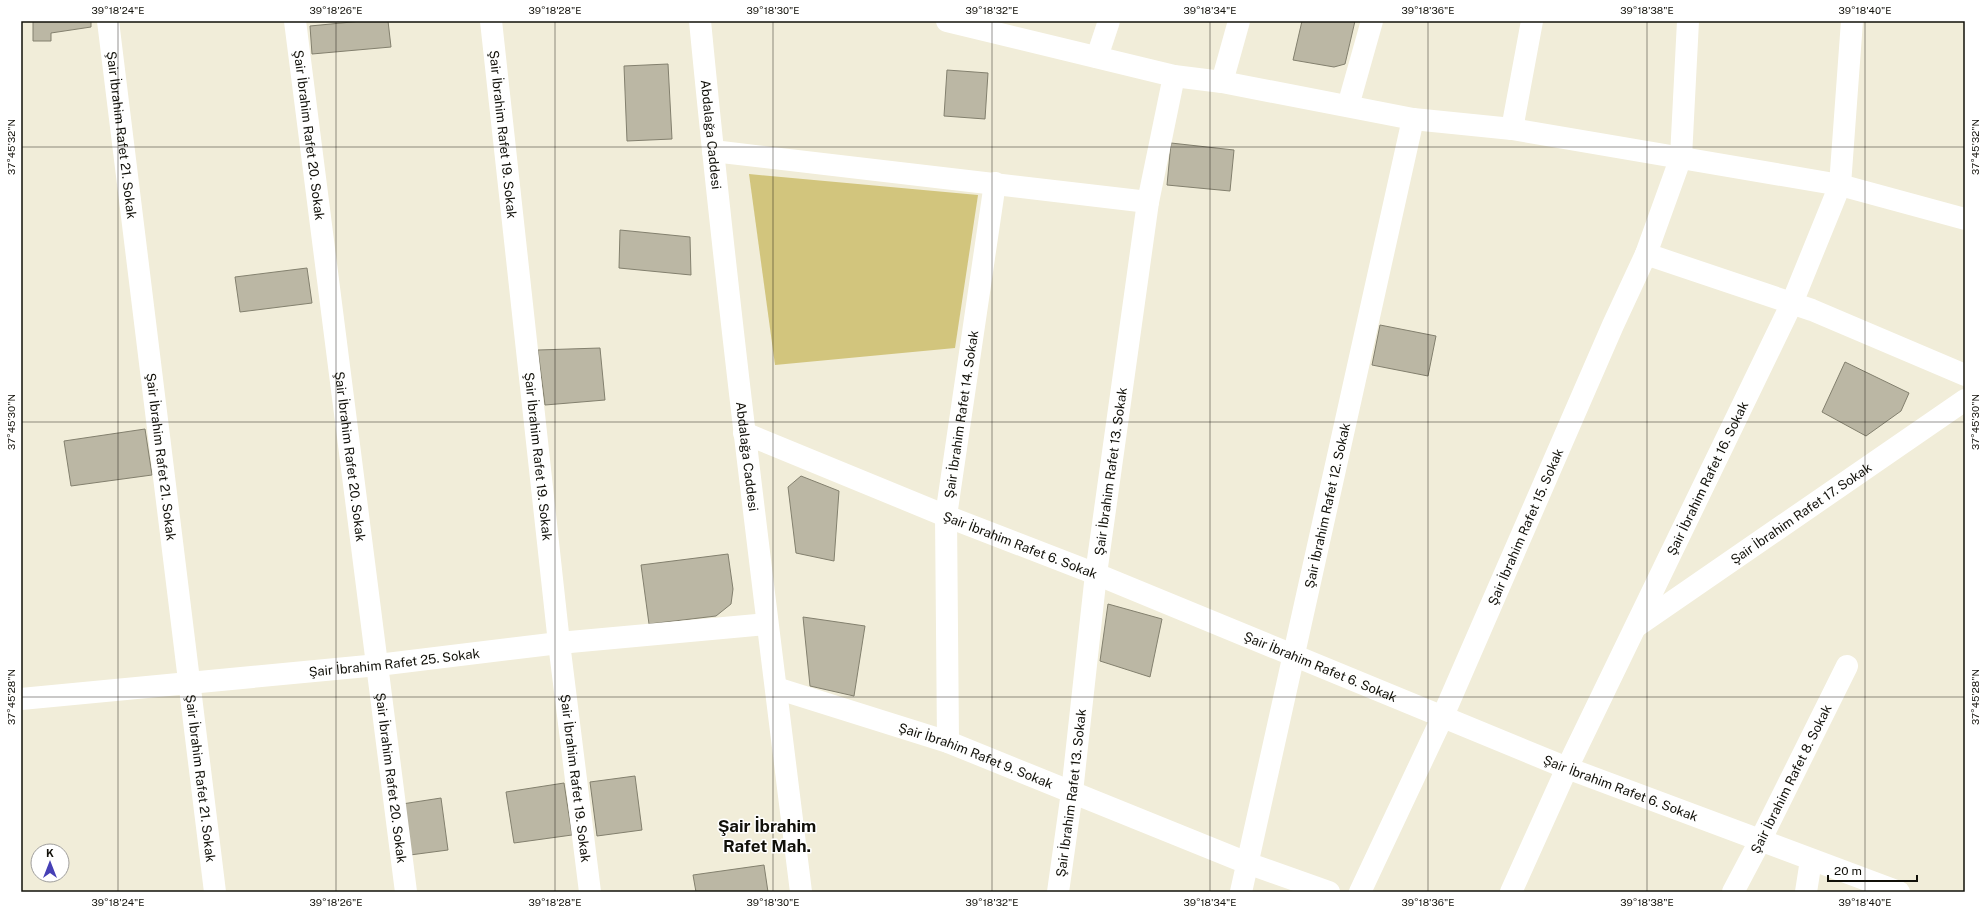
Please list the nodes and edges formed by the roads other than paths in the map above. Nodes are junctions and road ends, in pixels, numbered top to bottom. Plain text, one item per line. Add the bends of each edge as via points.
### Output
1 (108, 21) edge
2 (295, 21) edge
3 (491, 21) edge
4 (700, 21) edge
5 (947, 21) edge
6 (1109, 21) edge
7 (1239, 21) edge
8 (1372, 21) edge
9 (1532, 21) edge
10 (1688, 21) edge
11 (1852, 21) edge
12 (1097, 57) junction
13 (1174, 76) junction
14 (1222, 82) junction
15 (1348, 106) junction
16 (1413, 119) junction
17 (1512, 130) junction
18 (712, 151) junction
19 (1681, 157) junction
20 (995, 183) junction
21 (1840, 185) junction
22 (1148, 202) junction
23 (1965, 219) edge
24 (1646, 254) junction
25 (1792, 303) junction
26 (1965, 375) edge
27 (1965, 400) edge
28 (744, 433) junction
29 (946, 516) junction
30 (1096, 574) junction
31 (767, 624) junction
32 (1636, 627) junction
33 (559, 643) junction
34 (1295, 655) junction
35 (378, 665) junction
36 (1847, 666) dead end
37 (188, 682) junction
38 (776, 688) junction
39 (21, 699) edge
40 (1442, 718) junction
41 (948, 742) junction
42 (1568, 768) junction
43 (1072, 792) junction
44 (1760, 841) junction
45 (1811, 860) junction
46 (1247, 863) junction
47 (214, 892) edge
48 (406, 892) edge
49 (590, 892) edge
50 (801, 892) edge
51 (1058, 892) edge
52 (1241, 892) edge
53 (1329, 892) edge
54 (1360, 892) edge
55 (1511, 892) edge
56 (1733, 892) edge
57 (1806, 892) edge
58 (1899, 892) edge

1 - 37 street, Şair İbrahim Rafet 21. Sokak
2 - 35 street, Şair İbrahim Rafet 20. Sokak
3 - 33 street, Şair İbrahim Rafet 19. Sokak
4 - 18 street, Abdalağa Caddesi
5 - 12 street
6 - 12 street
7 - 14 street
8 - 15 street
9 - 17 street
10 - 19 street, Şair İbrahim Rafet 15. Sokak
11 - 21 street, Şair İbrahim Rafet 16. Sokak
12 - 13 street
13 - 14 street
13 - 22 street, Şair İbrahim Rafet 13. Sokak
14 - 15 street
15 - 16 street
16 - 17 street
16 - 34 street, Şair İbrahim Rafet 12. Sokak
17 - 19 street
18 - 20 street
18 - 28 street, Abdalağa Caddesi
19 - 21 street
19 - 24 street, Şair İbrahim Rafet 15. Sokak
20 - 22 street
20 - 29 street, Şair İbrahim Rafet 14. Sokak
21 - 23 street
21 - 25 street, Şair İbrahim Rafet 16. Sokak
22 - 30 street, Şair İbrahim Rafet 13. Sokak
24 - 25 street
24 - 40 street, Şair İbrahim Rafet 15. Sokak
25 - 26 street
25 - 32 street, Şair İbrahim Rafet 16. Sokak
27 - 32 street, Şair İbrahim Rafet 17. Sokak
28 - 29 street, Şair İbrahim Rafet 6. Sokak
28 - 31 street, Abdalağa Caddesi
29 - 30 street, Şair İbrahim Rafet 6. Sokak
29 - 41 street, Şair İbrahim Rafet 14. Sokak
30 - 34 street, Şair İbrahim Rafet 6. Sokak
30 - 43 street, Şair İbrahim Rafet 13. Sokak
31 - 33 street, Şair İbrahim Rafet 25. Sokak
31 - 38 street, Abdalağa Caddesi
32 - 42 street, Şair İbrahim Rafet 16. Sokak
33 - 35 street, Şair İbrahim Rafet 25. Sokak
33 - 49 street, Şair İbrahim Rafet 19. Sokak
34 - 40 street, Şair İbrahim Rafet 6. Sokak
34 - 46 street, Şair İbrahim Rafet 12. Sokak
35 - 37 street, Şair İbrahim Rafet 25. Sokak
35 - 48 street, Şair İbrahim Rafet 20. Sokak
36 - 44 street, Şair İbrahim Rafet 8. Sokak
37 - 39 street, Şair İbrahim Rafet 25. Sokak
37 - 47 street, Şair İbrahim Rafet 21. Sokak
38 - 41 street, Şair İbrahim Rafet 9. Sokak
38 - 50 street, Abdalağa Caddesi
40 - 42 street, Şair İbrahim Rafet 6. Sokak
40 - 54 street, Şair İbrahim Rafet 15. Sokak
41 - 43 street, Şair İbrahim Rafet 9. Sokak
42 - 44 street, Şair İbrahim Rafet 6. Sokak
42 - 55 street, Şair İbrahim Rafet 16. Sokak
43 - 46 street, Şair İbrahim Rafet 9. Sokak
43 - 51 street, Şair İbrahim Rafet 13. Sokak
44 - 45 street, Şair İbrahim Rafet 6. Sokak
44 - 56 street, Şair İbrahim Rafet 8. Sokak
45 - 57 street
45 - 58 street, Şair İbrahim Rafet 6. Sokak
46 - 52 street, Şair İbrahim Rafet 12. Sokak
46 - 53 street, Şair İbrahim Rafet 9. Sokak

